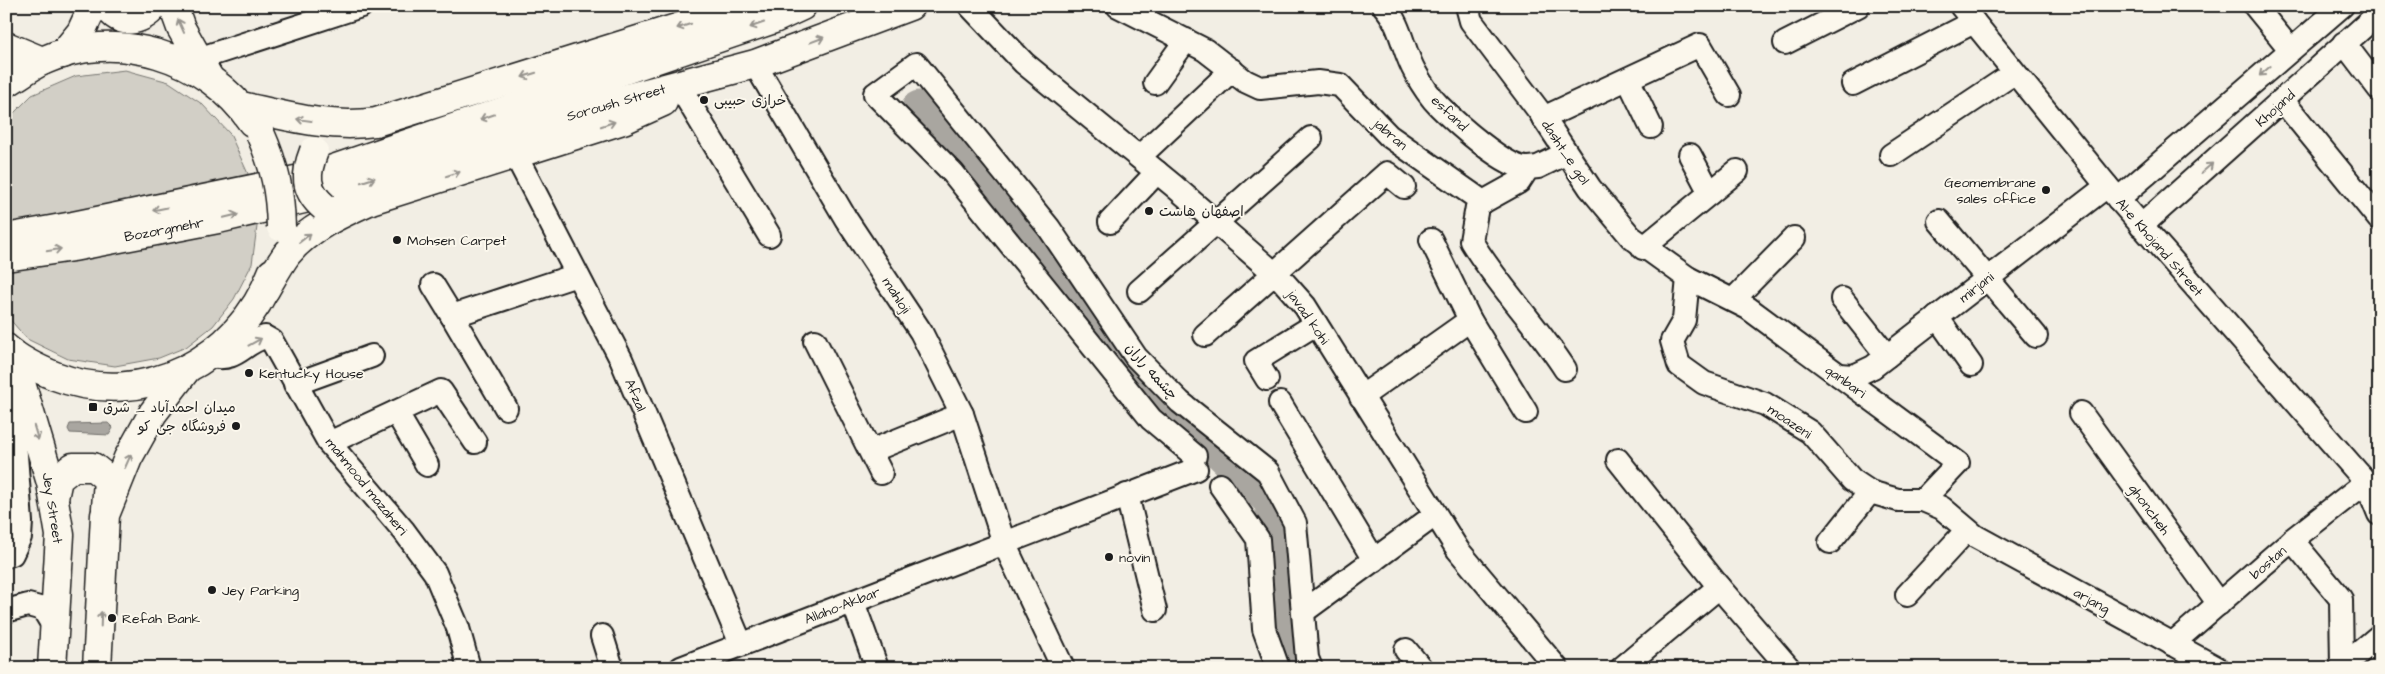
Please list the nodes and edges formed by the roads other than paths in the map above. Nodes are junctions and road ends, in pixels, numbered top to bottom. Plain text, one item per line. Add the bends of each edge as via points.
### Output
1 (93, 6) edge
2 (108, 6) edge
3 (154, 6) edge
4 (173, 6) edge
5 (361, 6) edge
6 (747, 6) edge
7 (802, 6) edge
8 (910, 6) edge
9 (970, 6) edge
10 (1118, 6) edge
11 (1384, 6) edge
12 (1467, 6) edge
13 (1858, 6) edge
14 (2255, 6) edge
15 (2342, 6) edge
16 (1968, 14) edge
17 (2379, 14) edge
18 (1186, 40) junction
19 (1785, 43) dead end
20 (2344, 43) junction
21 (6, 46) edge
22 (2290, 49) junction
23 (52, 58) junction
24 (755, 64) junction
25 (916, 64) joint
26 (203, 68) junction
27 (1232, 70) junction
28 (2014, 73) junction
29 (1628, 78) junction
30 (6, 82) edge
31 (1155, 83) dead end
32 (1853, 84) dead end
33 (2379, 89) edge
34 (684, 94) junction
35 (1729, 95) dead end
36 (2283, 101) junction
37 (241, 106) junction
38 (1543, 118) junction
39 (354, 125) junction
40 (1651, 127) dead end
41 (1311, 138) dead end
42 (515, 154) junction
43 (1565, 154) junction
44 (1891, 154) dead end
45 (1690, 156) dead end
46 (1139, 157) junction
47 (1528, 168) junction
48 (1737, 170) dead end
49 (1157, 172) junction
50 (2146, 174) junction
51 (1404, 187) dead end
52 (324, 188) junction
53 (2112, 192) junction
54 (1710, 193) junction
55 (2170, 200) junction
56 (1483, 202) junction
57 (2379, 219) edge
58 (1939, 221) dead end
59 (1110, 222) dead end
60 (1216, 222) junction
61 (2141, 226) junction
62 (768, 235) dead end
63 (6, 238) edge
64 (1794, 238) dead end
65 (1431, 240) dead end
66 (1643, 248) junction
67 (6, 257) edge
68 (1276, 274) junction
69 (577, 275) junction
70 (1688, 278) junction
71 (1986, 279) junction
72 (434, 285) dead end
73 (265, 290) junction
74 (1140, 291) dead end
75 (1842, 299) dead end
76 (1732, 300) junction
77 (452, 316) junction
78 (1937, 317) junction
79 (1470, 320) junction
80 (1316, 324) junction
81 (1206, 335) dead end
82 (2036, 336) dead end
83 (815, 341) dead end
84 (9, 350) edge
85 (211, 356) junction
86 (372, 356) dead end
87 (1887, 356) junction
88 (1971, 365) dead end
89 (1565, 368) dead end
90 (186, 370) junction
91 (1839, 376) junction
92 (1267, 379) dead end
93 (295, 384) junction
94 (24, 394) junction
95 (1361, 397) junction
96 (1280, 403) dead end
97 (506, 408) dead end
98 (396, 412) junction
99 (1526, 412) dead end
100 (2081, 413) dead end
101 (962, 414) junction
102 (475, 442) dead end
103 (329, 443) junction
104 (871, 451) junction
105 (1618, 460) dead end
106 (427, 464) dead end
107 (881, 472) dead end
108 (1220, 485) dead end
109 (2373, 488) edge
110 (1870, 492) junction
111 (1127, 494) junction
112 (54, 498) junction
113 (1923, 500) junction
114 (2379, 514) edge
115 (105, 515) junction
116 (1435, 515) junction
117 (1968, 530) junction
118 (2292, 540) junction
119 (1830, 542) dead end
120 (1004, 543) junction
121 (6, 556) edge
122 (1374, 560) junction
123 (1719, 587) junction
124 (1907, 595) dead end
125 (853, 602) junction
126 (2219, 604) junction
127 (1156, 610) dead end
128 (6, 611) edge
129 (1303, 612) junction
130 (54, 627) junction
131 (602, 636) dead end
132 (2379, 636) edge
133 (741, 644) junction
134 (2172, 644) junction
135 (1406, 650) dead end
136 (2367, 660) edge
137 (2342, 667) edge
138 (52, 668) edge
139 (97, 668) edge
140 (469, 668) edge
141 (612, 668) edge
142 (681, 668) edge
143 (877, 668) edge
144 (1063, 668) edge
145 (1278, 668) edge
146 (1310, 668) edge
147 (1421, 668) edge
148 (1557, 668) edge
149 (1622, 668) edge
150 (1789, 668) edge
151 (2217, 668) edge

1 - 23 main road via 81,32
2 - 3 main road via 119,17 130,21 140,19
26 -> 4 main road
5 - 26 street
6 -> 39 main road via 400,115
7 -> 52 main road, Soroush Street
24 -> 8 main road, Soroush Street
9 - 46 street, javad kohi via 1024,62
10 - 18 street, jabran
11 - 47 street, esfand via 1404,40 1414,70 1437,105 1498,156
12 - 38 street, dasht_e gol via 1470,21
13 - 19 street
14 - 22 street
15 - 22 street
16 - 28 street, Al-e Khojand Street
16 - 32 street
17 - 20 street, Khojand
18 - 27 street, jabran
18 - 31 street
20 - 33 street
20 - 36 street, Khojand
21 - 23 main road
22 -> 50 street
23 - 26 main road via 100,47 138,48
23 - 30 main road
24 - 34 main road
52 -> 24 main road, Soroush Street via 616,100
24 - 101 street, mahloji via 846,219 921,332
25 - 111 street, Allaho-Akbar via 875,94 953,173 1151,419 1195,463
25 - 129 street, چشمه راران via 1049,228 1136,357 1180,402 1268,472 1295,523
26 - 37 main road
27 - 46 street
27 - 56 street, jabran via 1260,88 1318,82 1340,85 1389,136
28 - 44 street
28 - 53 street, Al-e Khojand Street
29 - 35 street via 1700,45
29 - 38 street
29 - 40 street
42 -> 34 main road via 622,120
34 - 62 street
55 -> 36 street, Khojand
36 - 57 street
39 -> 37 main road via 300,120
37 - 73 main road, bridge via 260,133 273,163 280,195 282,227 277,260
38 - 43 street, dasht_e gol
39 - 52 main road via 329,139
41 - 60 street
52 -> 42 main road via 371,200
42 - 69 street, Afzal
43 - 47 street via 1538,167
43 - 66 street, dasht_e gol via 1607,209
45 - 54 street
46 - 49 street, javad kohi
47 - 56 street via 1519,182
48 - 54 street
49 - 59 street
49 - 60 street, javad kohi
50 - 53 street, mirjani
50 - 55 street via 2140,183 2144,199 2154,205
51 - 68 street via 1387,173
52 -> 63 main road, Bozorgmehr
67 -> 52 main road, Bozorgmehr via 218,219
73 -> 52 main road via 287,254 302,239
53 - 61 street, Al-e Khojand Street
53 - 71 street, mirjani
54 - 66 street
55 - 61 street, Khojand
56 - 89 street via 1477,207 1471,241 1490,272
58 - 71 street
60 - 68 street, javad kohi
60 - 74 street
61 - 109 street, Al-e Khojand Street
64 - 76 street
65 - 79 street
66 - 70 street, dasht_e gol
68 - 80 street, javad kohi via 1305,306
68 - 81 street
69 - 77 street
69 - 133 street, Afzal via 621,360
70 - 76 street, qanbari
70 - 110 street, moazeni via 1684,320 1672,341 1679,365 1704,383 1766,404 1810,432 1852,480
71 - 78 street, mirjani
71 - 82 street
72 - 77 street
73 - 85 main road via 236,330
75 - 87 street
76 - 91 street, qanbari via 1748,308
77 - 97 street
78 - 87 street, mirjani
78 - 88 street
79 - 95 street
79 - 99 street
80 - 92 street via 1256,362
80 - 95 street, javad kohi
83 - 104 street
84 - 90 main road via 38,369 67,380 97,386 158,381
84 - 94 main road, Jey Street
85 - 90 main road
85 -> 93 street, mahmood mazaheri via 231,357 265,337 272,342
86 - 93 street
87 - 91 street, mirjani via 1854,376
115 -> 90 main road via 128,458 153,413
91 - 113 street, qanbari via 1958,463
93 - 103 street, mahmood mazaheri
94 -> 112 main road, Jey Street
94 - 121 street via 14,428 20,537 12,554
95 - 116 street, javad kohi
96 - 122 street
98 - 102 street via 441,391
98 - 103 street
98 - 106 street
100 - 126 street, ghoncheh
101 - 104 street
101 - 120 street, mahloji
103 - 140 street, mahmood mazaheri via 404,531 435,573 458,628
104 - 107 street
105 - 123 street
108 - 145 street via 1258,539 1264,629
109 - 114 street, Al-e Khojand Street
109 - 118 street, bostan
110 - 113 street, moazeni via 1898,500
110 - 119 street
111 - 120 street, Allaho-Akbar
111 - 127 street
112 - 115 main road via 58,479 73,467 93,467 108,479
112 - 130 main road, Jey Street via 60,536
113 - 117 street, moazeni via 1942,508
139 -> 115 main road
116 - 122 street
116 - 148 street, javad kohi via 1458,550
117 - 124 street
117 - 134 street, arjang
118 - 126 street, bostan
118 - 137 street via 2341,599
120 - 125 street, Allaho-Akbar
120 - 144 street, mahloji
122 - 129 street
123 - 149 street
123 - 150 street
125 - 133 street, Allaho-Akbar
125 - 143 street
126 - 134 street, bostan
128 - 130 street via 28,605 43,609
129 - 146 street, چشمه راران
130 - 138 main road, Jey Street
131 - 141 street
132 - 136 street
133 - 142 street, Allaho-Akbar
134 - 151 street, arjang
135 - 147 street
136 - 137 street

